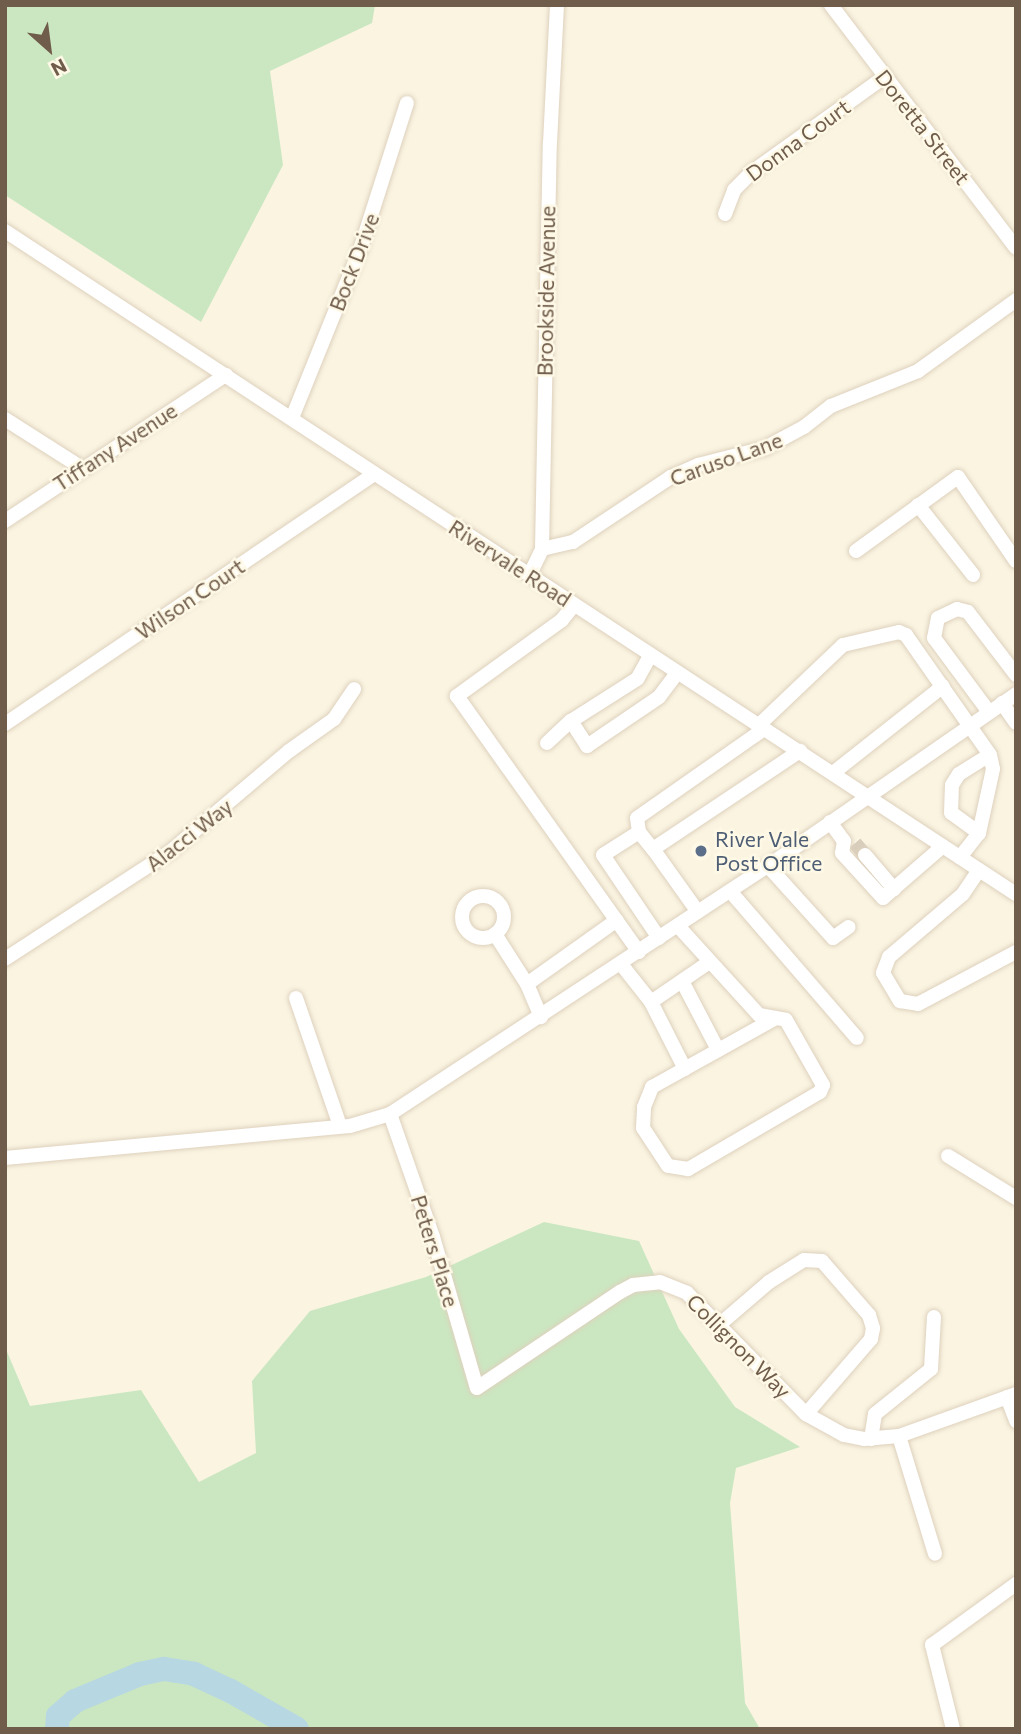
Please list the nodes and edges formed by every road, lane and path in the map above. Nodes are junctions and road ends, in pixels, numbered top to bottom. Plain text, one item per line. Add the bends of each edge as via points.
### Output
1 (557, 5) edge
2 (831, 5) edge
3 (884, 77) junction
4 (407, 103) dead end
5 (725, 214) dead end
6 (5, 231) edge
7 (1016, 248) edge
8 (1016, 300) edge
9 (226, 375) junction
10 (292, 418) junction
11 (5, 419) edge
12 (82, 468) junction
13 (374, 474) junction
14 (918, 505) junction
15 (5, 521) edge
16 (542, 549) junction
17 (856, 551) dead end
18 (1016, 561) edge
19 (530, 575) junction
20 (973, 575) dead end
21 (574, 605) junction
22 (650, 656) junction
23 (677, 673) junction
24 (1016, 675) edge
25 (943, 686) junction
26 (354, 689) dead end
27 (1016, 694) edge
28 (995, 707) junction
29 (571, 721) junction
30 (1016, 723) edge
31 (5, 724) edge
32 (969, 726) junction
33 (762, 727) junction
34 (547, 743) dead end
35 (800, 751) junction
36 (990, 755) junction
37 (833, 773) junction
38 (867, 795) junction
39 (830, 822) junction
40 (639, 832) junction
41 (979, 833) junction
42 (943, 846) junction
43 (653, 849) junction
44 (865, 855) tunnel mouth
45 (960, 857) junction
46 (768, 866) junction
47 (979, 870) junction
48 (894, 888) junction
49 (730, 891) junction
50 (1016, 894) edge
51 (698, 912) junction
52 (617, 920) junction
53 (678, 926) junction
54 (849, 927) dead end
55 (495, 934) dead end
56 (659, 938) junction
57 (639, 952) junction
58 (1016, 952) edge
59 (5, 959) edge
60 (708, 962) junction
61 (621, 964) junction
62 (682, 981) junction
63 (527, 984) junction
64 (296, 998) dead end
65 (651, 1002) junction
66 (541, 1017) junction
67 (774, 1019) junction
68 (857, 1038) dead end
69 (718, 1050) junction
70 (685, 1069) junction
71 (390, 1114) junction
72 (340, 1126) junction
73 (948, 1156) dead end
74 (5, 1158) edge
75 (1016, 1198) edge
76 (934, 1317) dead end
77 (719, 1325) junction
78 (477, 1388) joint
79 (1011, 1395) edge
80 (806, 1414) junction
81 (1016, 1421) edge
82 (899, 1436) junction
83 (871, 1439) junction
84 (935, 1554) dead end
85 (1016, 1584) edge
86 (953, 1729) edge

1 - 16 street, Brookside Avenue
2 - 3 street, Doretta Street
3 - 5 street, Donna Court via 741,181
3 - 7 street, Doretta Street
4 - 10 street, Bock Drive via 361,247
6 - 9 street, Rivervale Road
8 - 16 street, Caruso Lane via 918,371 831,406 804,428 765,447 671,477 573,542
9 - 10 street, Rivervale Road
9 - 12 street, Tiffany Avenue
10 - 13 street, Rivervale Road
11 - 12 street
12 - 15 street, Tiffany Avenue
13 - 19 street, Rivervale Road
13 - 31 street, Wilson Court
14 - 17 street
14 - 18 street via 958,477
14 - 20 street
16 - 19 street, Brookside Avenue
19 - 21 street, Rivervale Road
21 - 22 street, Rivervale Road
21 - 52 street via 562,621 457,696
22 - 23 street, Rivervale Road
22 - 29 street via 637,679
23 - 29 street via 659,697 587,746
23 - 33 street, Rivervale Road
24 - 28 street via 968,612 957,609 938,618 934,638
25 - 32 street
25 - 33 street via 905,635 858,639 821,661
25 - 37 street
26 - 59 street, Alacci Way via 334,719 172,851
27 - 28 street
28 - 30 street
28 - 32 street
29 - 34 street
32 - 36 street
32 - 38 street
33 - 35 street, Rivervale Road
33 - 40 street via 637,818
35 - 37 street, Rivervale Road
35 - 43 street
36 - 41 street via 993,769
36 - 41 street via 959,774 952,785 951,813
37 - 38 street, Rivervale Road
38 - 39 street
38 - 42 street, Rivervale Road
39 - 46 street
39 - 48 street via 849,842 842,853 883,898
40 - 43 street
40 - 56 street via 603,855
41 - 45 street
42 - 45 street, Rivervale Road
42 - 48 street
43 - 51 street
44 - 48 street
45 - 47 street, Rivervale Road
46 - 49 street
46 - 54 street via 833,938
47 - 50 street, Rivervale Road
47 - 58 street via 963,894 889,957 883,973 900,1001 918,1004
49 - 51 street
49 - 68 street
51 - 53 street
52 - 57 street
52 - 63 street
53 - 56 street
53 - 60 street
55 - 63 street
56 - 57 street
57 - 61 street
60 - 62 street
60 - 67 street via 759,1015
61 - 65 street
61 - 66 street
62 - 65 street
62 - 69 street
63 - 66 street
64 - 72 street
65 - 70 street
66 - 71 street
67 - 69 street
67 - 70 street via 789,1023 822,1089 688,1170 668,1166 643,1128 644,1107 652,1087
69 - 70 street
71 - 72 street
71 - 78 street, Peters Place via 433,1237
72 - 74 street
73 - 75 street
76 - 83 street via 931,1368 875,1414
77 - 78 street, Collignon Way via 674,1285 646,1282 620,1292
77 - 80 street, Collignon Way
77 - 80 street via 769,1282 804,1260 822,1261 869,1315 873,1328 871,1339
79 - 81 street
79 - 82 street, Collignon Way
80 - 83 street, Collignon Way via 844,1435
82 - 83 street, Collignon Way
82 - 84 street
85 - 86 street via 932,1645

